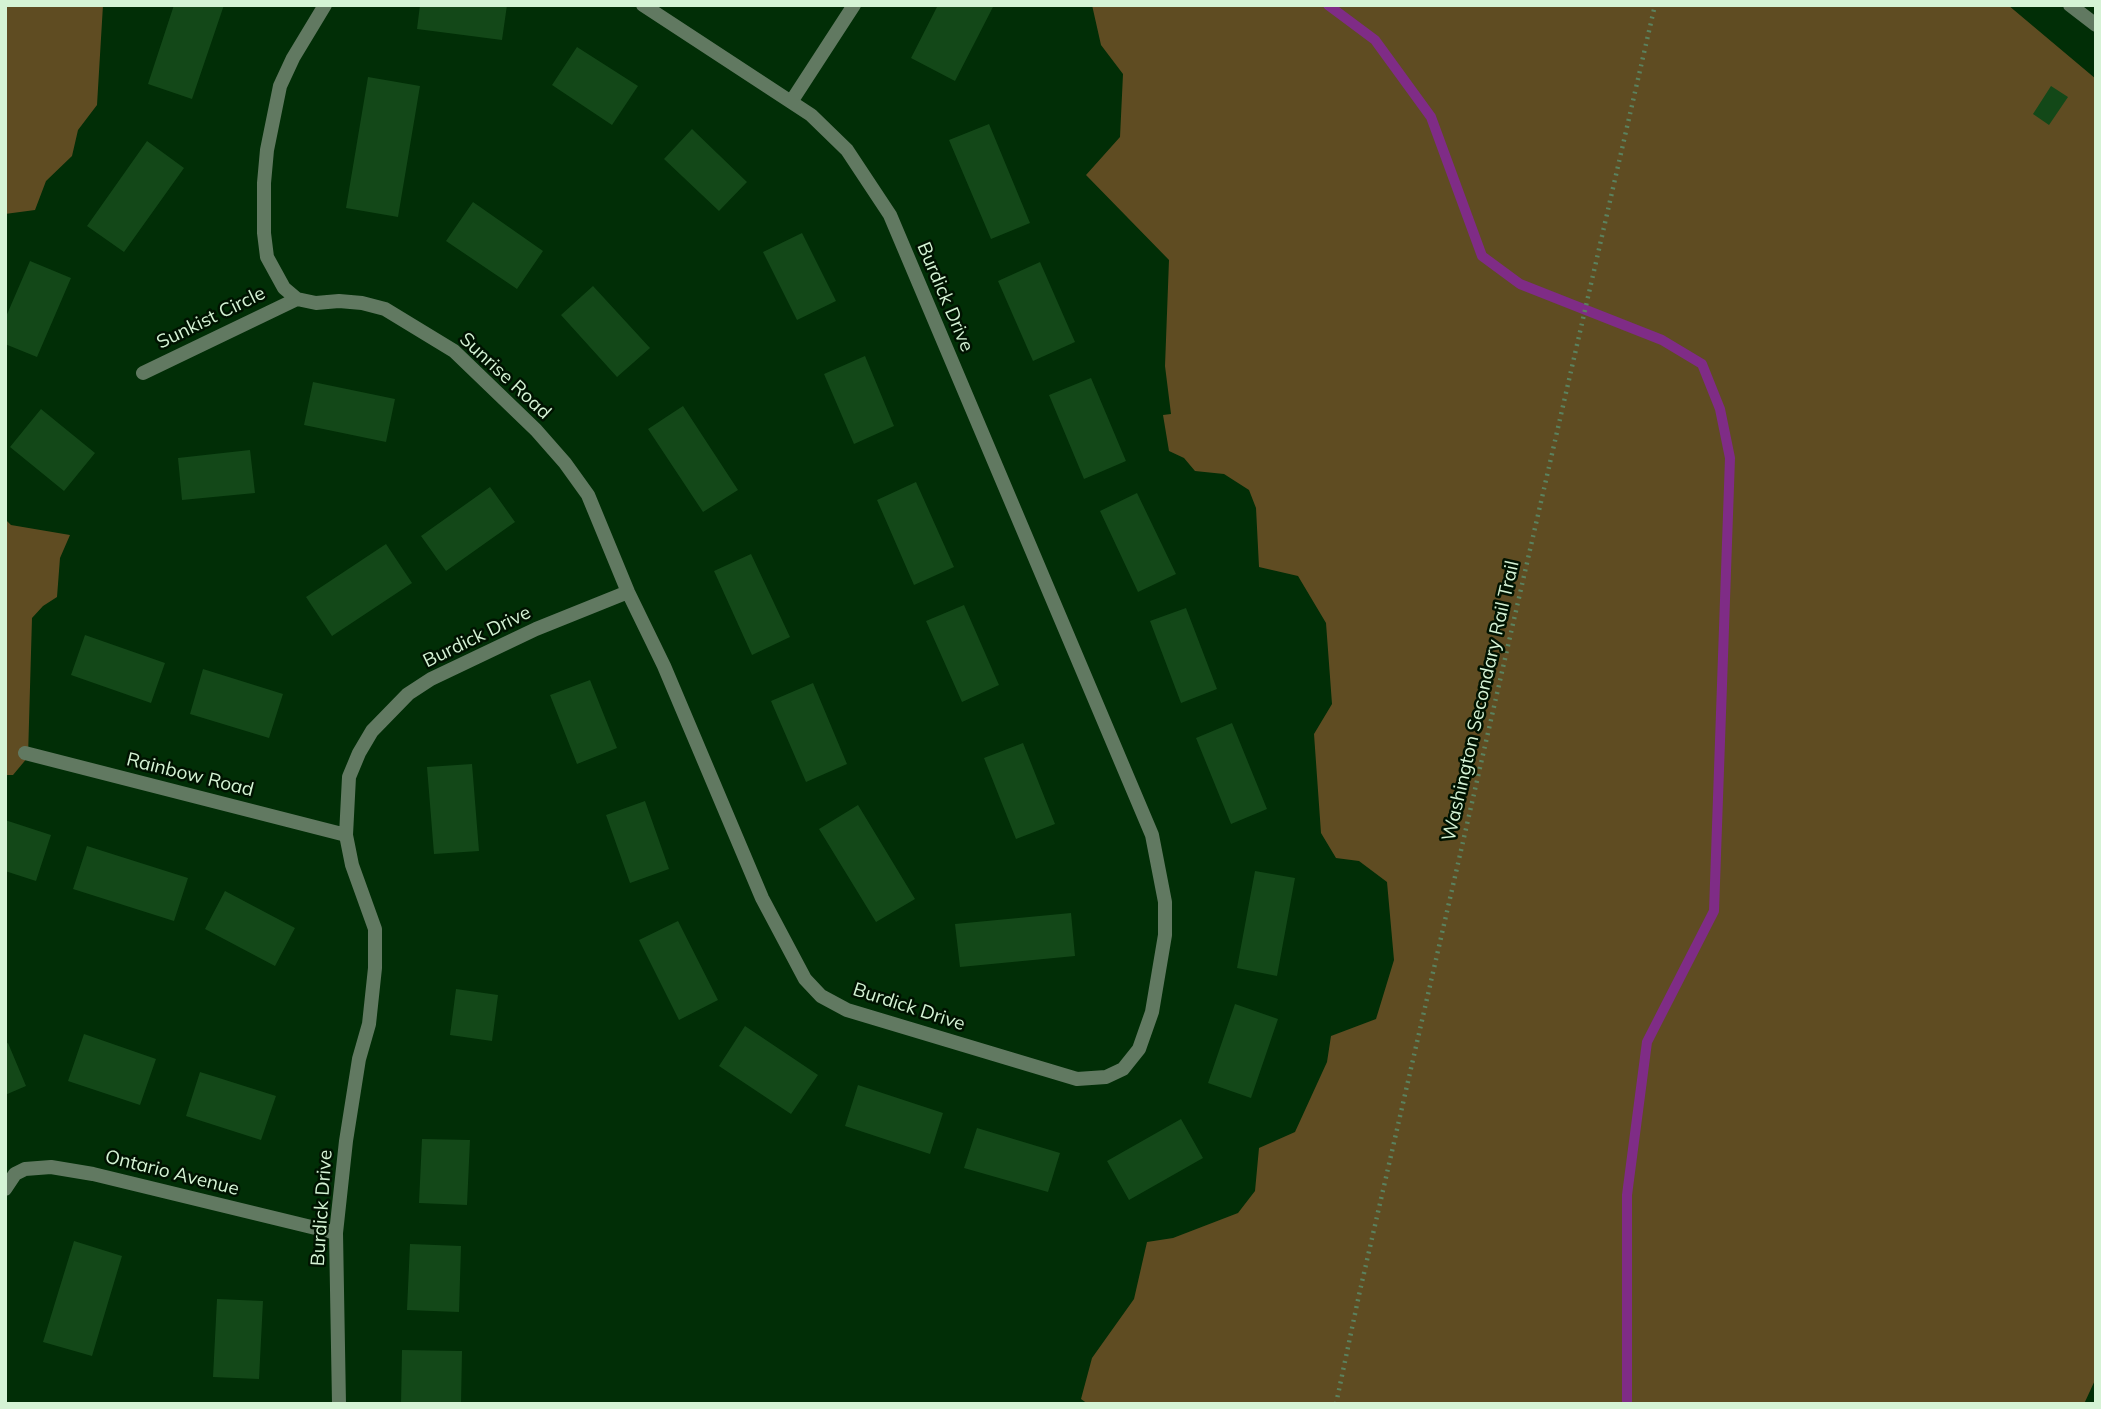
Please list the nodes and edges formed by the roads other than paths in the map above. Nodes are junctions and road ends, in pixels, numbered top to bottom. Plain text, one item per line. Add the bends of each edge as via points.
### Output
1 (325, 5) edge
2 (643, 5) edge
3 (854, 5) edge
4 (2070, 5) edge
5 (2096, 25) edge
6 (791, 102) junction
7 (297, 299) junction
8 (143, 373) dead end
9 (628, 592) junction
10 (25, 753) dead end
11 (346, 835) junction
12 (5, 1189) edge
13 (336, 1233) junction
14 (339, 1404) edge

1 - 7 street via 280,86 266,161 267,257 284,288
2 - 6 street, Burdick Drive
3 - 6 street
4 - 5 street
6 - 9 street, Burdick Drive via 847,150 890,215 1152,835 1165,902 1165,935 1152,1012 1139,1049 1122,1069 1106,1077 1077,1080 847,1010 821,996 805,979 762,898
7 - 8 street, Sunkist Circle
7 - 9 street, Sunrise Road via 385,309 454,351 565,463 588,495
9 - 11 street, Burdick Drive via 536,629 408,694 359,753 349,777
10 - 11 street, Rainbow Road
11 - 13 street, Burdick Drive via 375,929 375,968 346,1141
12 - 13 street, Ontario Avenue via 15,1174 25,1169 51,1167
13 - 14 street, Burdick Drive

